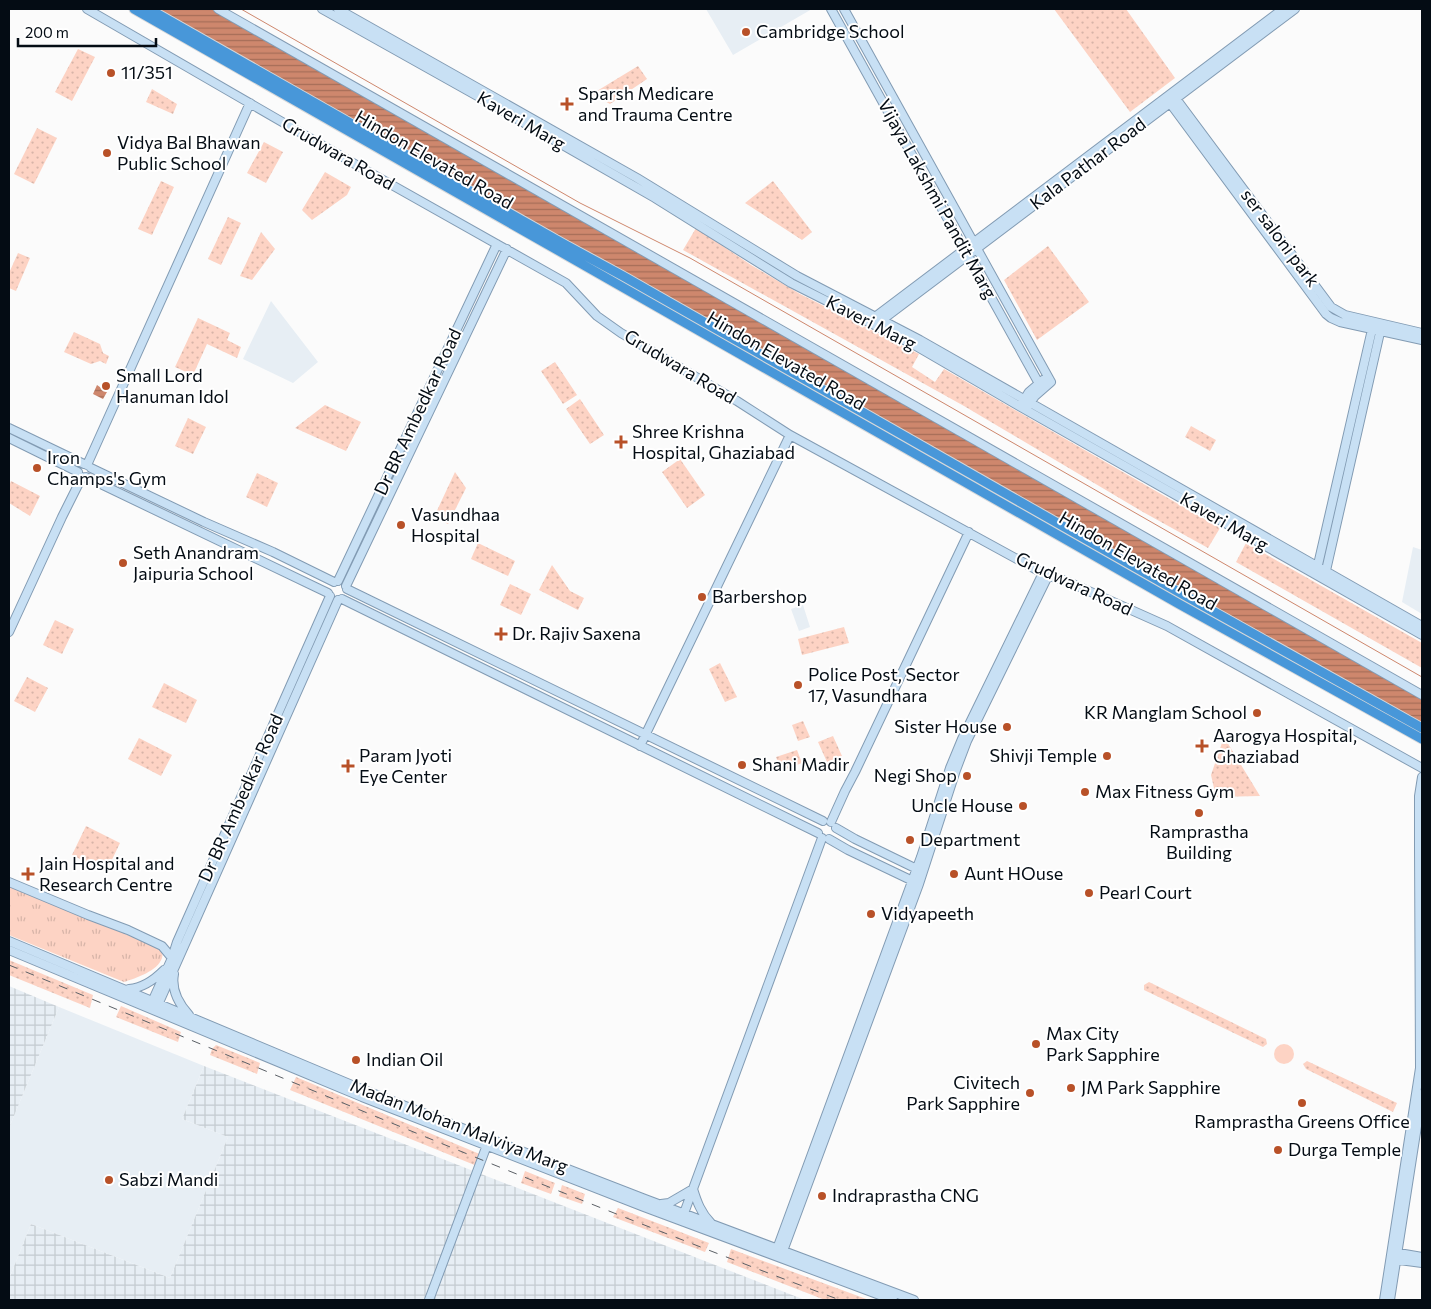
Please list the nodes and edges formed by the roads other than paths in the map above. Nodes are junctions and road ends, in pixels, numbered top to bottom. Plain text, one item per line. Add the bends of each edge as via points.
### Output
1 (87, 9) edge
2 (134, 9) edge
3 (149, 9) edge
4 (218, 9) edge
5 (322, 9) edge
6 (338, 9) edge
7 (831, 9) edge
8 (844, 9) edge
9 (1283, 9) edge
10 (1295, 9) edge
11 (1171, 98) junction
12 (250, 103) junction
13 (497, 244) junction
14 (975, 246) junction
15 (507, 249) junction
16 (967, 252) junction
17 (877, 322) junction
18 (1377, 326) junction
19 (1422, 333) edge
20 (1422, 340) edge
21 (1041, 386) junction
22 (1025, 405) junction
23 (9, 428) edge
24 (790, 435) junction
25 (9, 438) edge
26 (87, 466) junction
27 (82, 475) junction
28 (969, 532) junction
29 (1317, 570) junction
30 (1045, 574) junction
31 (1325, 575) junction
32 (336, 582) junction
33 (346, 588) junction
34 (329, 594) junction
35 (340, 600) junction
36 (1422, 626) edge
37 (9, 632) edge
38 (1422, 634) edge
39 (1422, 695) edge
40 (1422, 728) edge
41 (645, 735) junction
42 (1422, 739) edge
43 (640, 746) junction
44 (1422, 768) edge
45 (1422, 777) edge
46 (822, 821) junction
47 (833, 825) junction
48 (823, 837) junction
49 (919, 871) junction
50 (9, 882) edge
51 (915, 883) junction
52 (9, 941) edge
53 (9, 950) edge
54 (172, 963) junction
55 (127, 990) junction
56 (154, 1006) junction
57 (190, 1016) junction
58 (1422, 1094) edge
59 (1416, 1109) junction
60 (487, 1146) junction
61 (693, 1189) junction
62 (659, 1204) junction
63 (683, 1217) junction
64 (712, 1224) junction
65 (780, 1250) junction
66 (1394, 1256) junction
67 (1422, 1257) edge
68 (1422, 1263) edge
69 (428, 1300) edge
70 (893, 1300) edge
71 (914, 1300) edge
72 (1384, 1300) edge
73 (1390, 1300) edge

1 - 12 street, Grudwara Road
2 - 42 highway, Hindon Elevated Road
3 - 40 highway, Hindon Elevated Road
4 - 39 street
5 - 17 street, Kaveri Marg via 655,198 791,283
6 - 17 street, Kaveri Marg via 637,178 790,273
7 - 16 street, Vijaya Lakshmi Pandit Marg
8 - 14 street, Vijaya Lakshmi Pandit Marg
9 - 11 street, Kala Pathar Road
10 - 11 street, Kala Pathar Road
11 - 14 street, Kala Pathar Road
11 - 18 street via 1326,314 1340,322
12 - 13 street, Grudwara Road
12 - 26 street
13 - 15 street, Grudwara Road
13 - 32 street, Dr BR Ambedkar Road
14 - 16 street, Kala Pathar Road
14 - 21 street, Vijaya Lakshmi Pandit Marg via 1049,379
15 - 24 street, Grudwara Road via 566,283 597,316 621,333
15 - 33 street, Dr BR Ambedkar Road
16 - 17 street, Kala Pathar Road
16 - 21 street, Vijaya Lakshmi Pandit Marg
17 - 22 street, Kaveri Marg
18 - 19 street
18 - 20 street
18 - 29 street
18 - 31 street
21 - 22 street
22 - 29 street, Kaveri Marg
23 - 26 street
24 - 28 street, Grudwara Road
24 - 41 street
25 - 27 street
26 - 27 street via 79,468
26 - 27 street via 91,473
26 - 32 street
27 - 34 street
27 - 37 street
28 - 30 street, Grudwara Road
28 - 47 street via 845,791
29 - 31 street, Kaveri Marg
30 - 44 street, Grudwara Road via 1167,626
30 - 49 street via 962,739
31 - 36 street, Kaveri Marg
31 - 38 street, Kaveri Marg
32 - 33 street
32 - 34 street via 330,585
33 - 35 street via 346,595
33 - 41 street
34 - 35 street via 332,599
34 - 54 street, Dr BR Ambedkar Road via 177,942
35 - 43 street
35 - 54 street, Dr BR Ambedkar Road
41 - 43 street
41 - 46 street
43 - 48 street
45 - 59 street via 1419,796 1420,1068
46 - 47 street
46 - 48 street via 817,827
47 - 48 street via 833,836
47 - 49 street
48 - 51 street
48 - 61 street
49 - 51 street
50 - 54 street via 162,946
51 - 65 street
52 - 55 street, Madan Mohan Malviya Marg
53 - 56 street, Madan Mohan Malviya Marg
54 - 55 street via 152,981
54 - 56 street, Dr BR Ambedkar Road
54 - 57 street via 174,990
55 - 56 street, Madan Mohan Malviya Marg
56 - 57 street, Madan Mohan Malviya Marg
56 - 60 street, Madan Mohan Malviya Marg via 362,1097
57 - 62 street, Madan Mohan Malviya Marg via 364,1090
58 - 59 street
59 - 66 street
60 - 63 street, Madan Mohan Malviya Marg
60 - 69 street
61 - 62 street via 669,1203
61 - 63 street
61 - 64 street via 697,1203
62 - 63 street, Madan Mohan Malviya Marg
63 - 64 street, Madan Mohan Malviya Marg
63 - 70 street, Madan Mohan Malviya Marg
64 - 65 street, Madan Mohan Malviya Marg
65 - 71 street, Madan Mohan Malviya Marg
66 - 67 street
66 - 68 street
66 - 72 street
66 - 73 street

